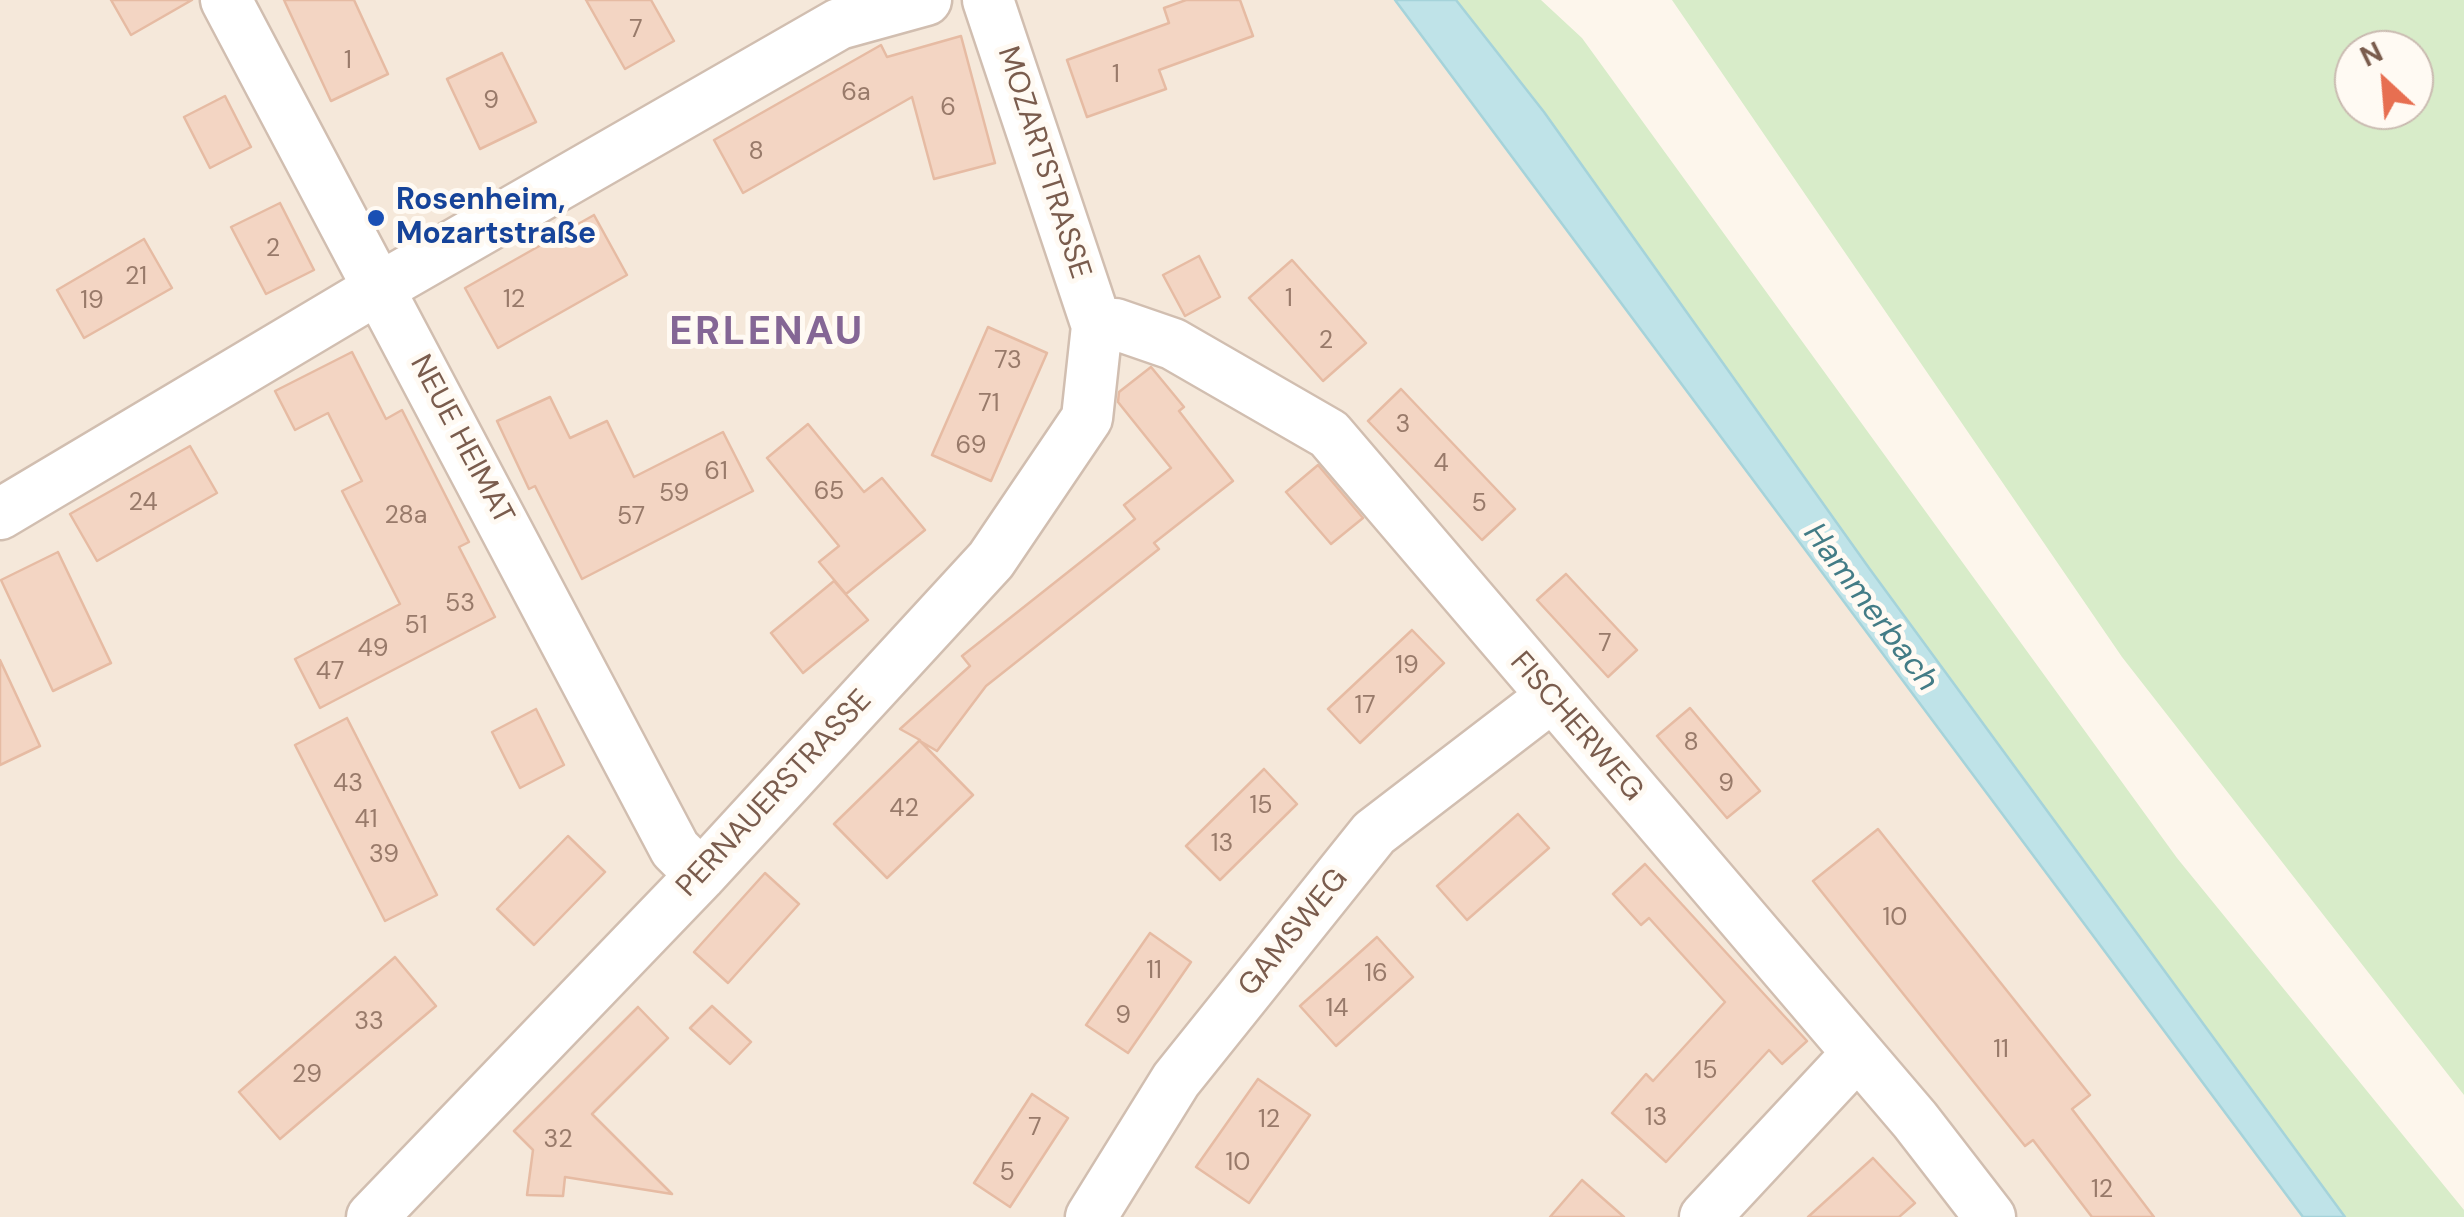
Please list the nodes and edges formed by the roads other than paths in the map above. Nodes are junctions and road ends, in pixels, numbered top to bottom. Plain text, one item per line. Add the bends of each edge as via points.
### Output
1 (226, 0) edge
2 (926, 0) edge
3 (988, 0) edge
4 (380, 286) junction
5 (1097, 326) junction
6 (0, 514) edge
7 (1550, 698) junction
8 (701, 875) junction
9 (1856, 1055) junction
10 (372, 1217) edge
11 (1091, 1217) edge
12 (1705, 1217) edge
13 (1990, 1217) edge

1 - 4 street, NEUE HEIMAT
2 - 4 street via 839,24
3 - 5 street, MOZARTSTRASSE
4 - 6 street
4 - 8 street, NEUE HEIMAT via 675,848
5 - 7 street, FISCHERWEG via 1115,324 1174,344 1330,434
5 - 8 street, PERNAUERSTRASSE via 1088,418 991,560
7 - 9 street, FISCHERWEG
7 - 11 street, GAMSWEG via 1374,833 1176,1080
8 - 10 street, PERNAUERSTRASSE
9 - 12 street
9 - 13 street, FISCHERWEG

